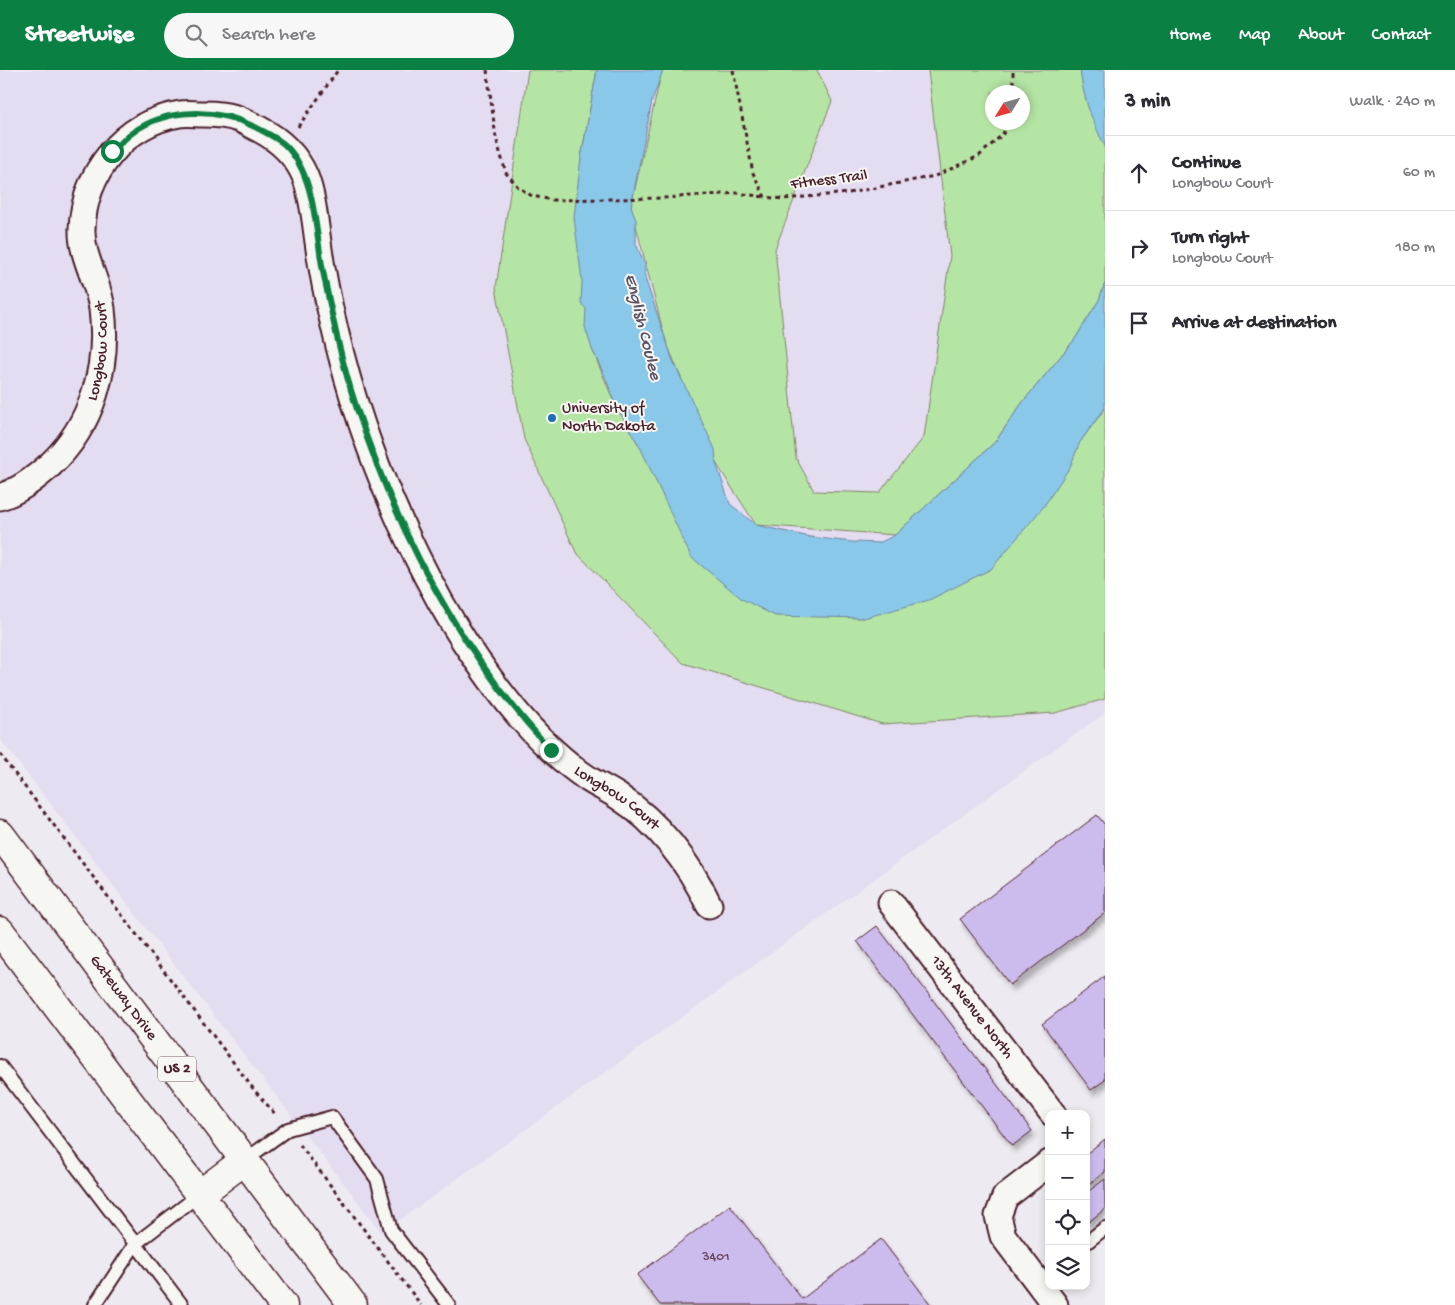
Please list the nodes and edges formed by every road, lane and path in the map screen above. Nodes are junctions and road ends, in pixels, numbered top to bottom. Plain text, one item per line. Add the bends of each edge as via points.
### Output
1 (338, 70) edge
2 (487, 70) edge
3 (733, 70) edge
4 (1013, 70) edge
5 (1013, 85) edge
6 (1004, 130) edge
7 (284, 145) junction
8 (765, 197) junction
9 (0, 497) edge
10 (0, 754) edge
11 (0, 834) edge
12 (891, 903) dead end
13 (709, 904) dead end
14 (0, 931) edge
15 (0, 1066) edge
16 (1050, 1110) edge
17 (288, 1129) junction
18 (245, 1160) junction
19 (1045, 1166) edge
20 (200, 1194) junction
21 (1105, 1228) edge
22 (1090, 1240) edge
23 (135, 1244) junction
24 (1043, 1276) edge
25 (95, 1305) edge
26 (182, 1305) edge
27 (282, 1305) edge
28 (353, 1305) edge
29 (421, 1305) edge
30 (448, 1305) edge
31 (1055, 1305) edge

1 - 7 path
2 - 8 path, Fitness Trail via 496,138 506,172 518,187 532,196 552,200 737,193
3 - 8 path via 753,173
4 - 5 path
6 - 8 path, Fitness Trail via 979,156 935,176 849,193 783,199
7 - 9 street, Longbow Court via 238,119 181,114 157,120 133,133 112,151 94,176 84,203 82,234 102,305 104,342 98,384 85,422 65,452 38,476
7 - 13 street, Longbow Court via 305,176 335,330 380,474 441,602 473,653 523,720 551,750 588,779 622,798 653,825 693,874
10 - 17 path
11 - 18 highway, Gateway Drive / US 2
12 - 16 street, 13th Avenue North
14 - 20 highway
15 - 23 lane
17 - 18 lane
17 - 29 path
17 - 30 lane via 332,1118 377,1179 391,1230
18 - 20 highway
18 - 28 highway, Gateway Drive / US 2
19 - 24 street via 1005,1197 998,1216 1003,1236
20 - 23 lane
20 - 27 highway
21 - 22 lane
23 - 25 lane
23 - 26 lane
24 - 31 street

